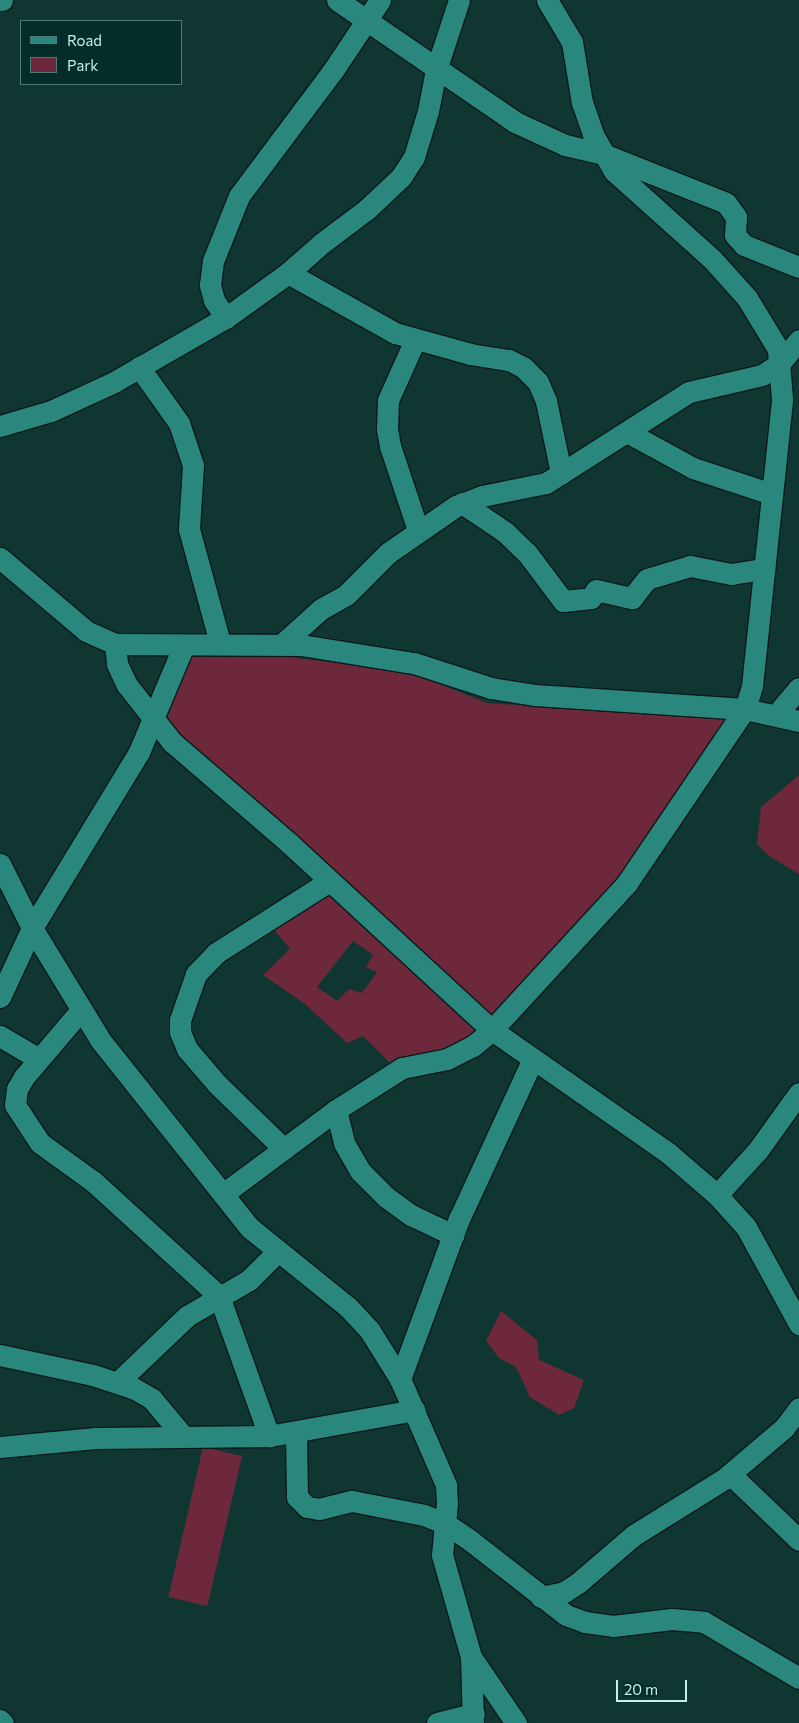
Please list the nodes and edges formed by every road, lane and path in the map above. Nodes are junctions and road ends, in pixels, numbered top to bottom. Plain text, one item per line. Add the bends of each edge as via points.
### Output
1 (337, 0) edge
2 (380, 0) edge
3 (458, 0) edge
4 (547, 0) edge
5 (366, 22) junction
6 (436, 70) junction
7 (603, 154) junction
8 (799, 267) edge
9 (288, 273) junction
10 (226, 318) junction
11 (415, 340) junction
12 (799, 340) edge
13 (779, 364) junction
14 (139, 367) junction
15 (0, 426) edge
16 (627, 432) junction
17 (561, 474) junction
18 (772, 494) junction
19 (462, 503) junction
20 (418, 530) junction
21 (0, 558) edge
22 (764, 569) junction
23 (220, 643) junction
24 (115, 644) junction
25 (282, 644) junction
26 (184, 645) junction
27 (799, 688) edge
28 (745, 709) junction
29 (776, 714) junction
30 (153, 721) junction
31 (799, 721) edge
32 (0, 864) edge
33 (328, 882) junction
34 (32, 928) junction
35 (0, 997) edge
36 (81, 1010) junction
37 (492, 1030) junction
38 (0, 1036) edge
39 (39, 1059) junction
40 (532, 1061) junction
41 (799, 1093) edge
42 (336, 1110) junction
43 (284, 1149) junction
44 (222, 1194) junction
45 (717, 1195) junction
46 (453, 1235) junction
47 (278, 1251) junction
48 (219, 1296) junction
49 (799, 1324) edge
50 (0, 1355) edge
51 (400, 1379) junction
52 (118, 1382) junction
53 (799, 1408) edge
54 (415, 1410) junction
55 (296, 1433) junction
56 (183, 1436) junction
57 (269, 1436) junction
58 (0, 1447) edge
59 (730, 1474) junction
60 (446, 1524) junction
61 (799, 1540) edge
62 (541, 1597) junction
63 (471, 1657) junction
64 (799, 1678) edge
65 (473, 1719) edge
66 (0, 1720) edge
67 (3, 1723) edge
68 (437, 1723) edge
69 (516, 1723) edge

1 - 5 street
2 - 5 street
3 - 6 street
4 - 7 street via 572,42 582,103
5 - 6 street
5 - 10 street via 239,196 213,261 210,285 214,300
6 - 7 street via 515,122 544,137
6 - 9 street via 423,133 402,177
7 - 8 street via 726,203 734,211 735,235 744,244
7 - 13 street via 631,188 712,259 747,298 778,349
9 - 10 street
9 - 11 street via 370,322
10 - 14 street
11 - 17 street via 509,360 523,367 538,382 546,401
11 - 20 street via 388,400 387,429
12 - 13 street
13 - 16 street via 762,375 689,392
13 - 18 street via 782,399
14 - 15 street via 51,411
14 - 23 street via 171,410 186,440 194,476 189,517 191,540
16 - 17 street
16 - 18 street via 693,468
17 - 19 street via 526,489
18 - 22 street
19 - 20 street
19 - 22 street via 505,532 522,548 543,570 563,601 591,598 596,590 632,598 647,579 690,566 731,574
20 - 25 street via 388,553 346,595 322,609
21 - 24 street via 86,631
22 - 28 street via 752,686
23 - 25 street
23 - 26 street
24 - 26 street
24 - 30 street via 117,664 127,685
25 - 28 street via 371,654 414,663 491,688
26 - 30 street
27 - 29 street
28 - 29 street
28 - 37 street via 627,883
29 - 31 street
30 - 33 street via 172,742 288,842
30 - 34 street via 139,752
32 - 34 street
33 - 37 street
33 - 43 street via 216,953 196,974 180,1020 180,1032 187,1049 216,1084
34 - 35 street
34 - 36 street
36 - 39 street
36 - 44 street via 101,1042
37 - 40 street
37 - 42 street via 473,1046 452,1056 402,1068
38 - 39 street
39 - 48 street via 17,1089 15,1105 23,1121 40,1143 94,1182
40 - 45 street via 636,1130
40 - 46 street
41 - 45 street via 758,1150
42 - 43 street
42 - 46 street via 344,1143 360,1171 386,1197 411,1215
43 - 44 street
44 - 47 street via 250,1228
45 - 49 street via 746,1227
46 - 51 street
47 - 48 street via 249,1280
47 - 51 street via 348,1307 370,1330
48 - 52 street via 187,1316
48 - 57 street
50 - 52 street
51 - 54 street
52 - 56 street via 152,1399
53 - 59 street via 784,1428
54 - 55 street
54 - 60 street via 446,1485
55 - 57 street
55 - 60 street via 297,1497 303,1505 319,1509 352,1501 424,1514
56 - 57 street
56 - 58 street via 55,1440
59 - 61 street
59 - 62 street via 634,1535 578,1583 564,1592
60 - 62 street
60 - 63 street via 442,1555
62 - 64 street via 566,1615 599,1625 626,1626 681,1619 704,1622
63 - 65 street
63 - 69 street
65 - 68 street
66 - 67 street

